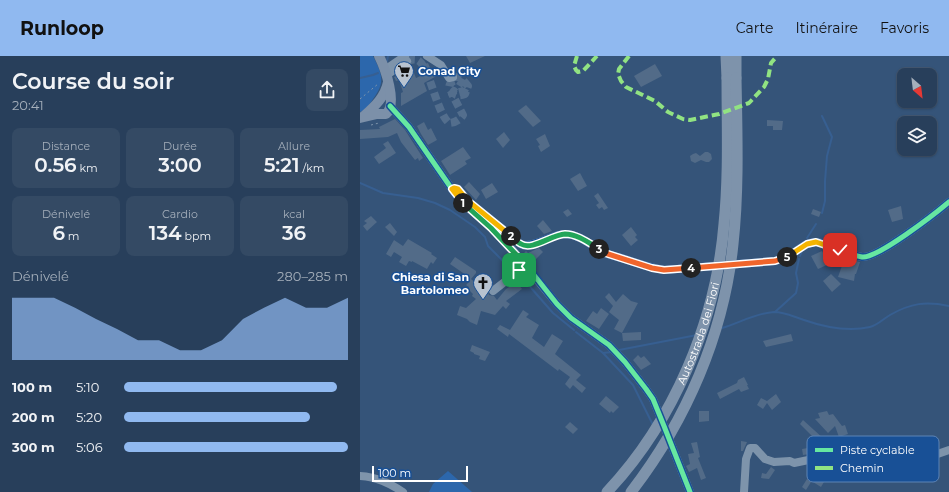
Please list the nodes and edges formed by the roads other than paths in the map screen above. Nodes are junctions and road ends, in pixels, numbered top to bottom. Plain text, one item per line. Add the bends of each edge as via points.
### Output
1 (380, 56) edge
2 (427, 56) edge
3 (726, 56) edge
4 (736, 56) edge
5 (406, 59) edge
6 (387, 75) junction
7 (453, 77) tunnel mouth
8 (732, 78) junction
9 (386, 108) junction
10 (361, 118) edge
11 (452, 189) junction
12 (949, 202) edge
13 (523, 267) junction
14 (493, 290) dead end
15 (949, 450) edge
16 (939, 453) edge
17 (807, 460) edge
18 (360, 476) edge
19 (403, 492) edge
20 (607, 492) edge
21 (631, 492) edge
22 (690, 492) edge
23 (744, 492) edge

1 - 6 main road
2 - 7 street via 441,65 449,78
3 - 8 highway, Autostrada dei Fiori
4 - 8 highway, Autostrada dei Fiori
5 - 6 street
6 - 9 main road via 391,101
8 - 20 highway, Autostrada dei Fiori, bridge via 724,224 720,256 706,318 684,374 658,425 640,452
8 - 21 highway, Autostrada dei Fiori, bridge via 736,206 728,280 719,317 710,347 679,418
9 - 10 main road
9 - 11 street via 419,140
11 - 12 street via 458,189 468,201 522,245 529,246 566,234 579,237 605,253 664,270 775,261 816,242 863,257 870,256 935,214
11 - 13 street via 467,208 481,217 507,243
13 - 14 street
13 - 22 street via 571,318 609,346 646,389 662,419
15 - 16 street
17 - 23 street via 794,463 774,462 765,459 755,448 750,448 746,458
18 - 19 street via 384,481

